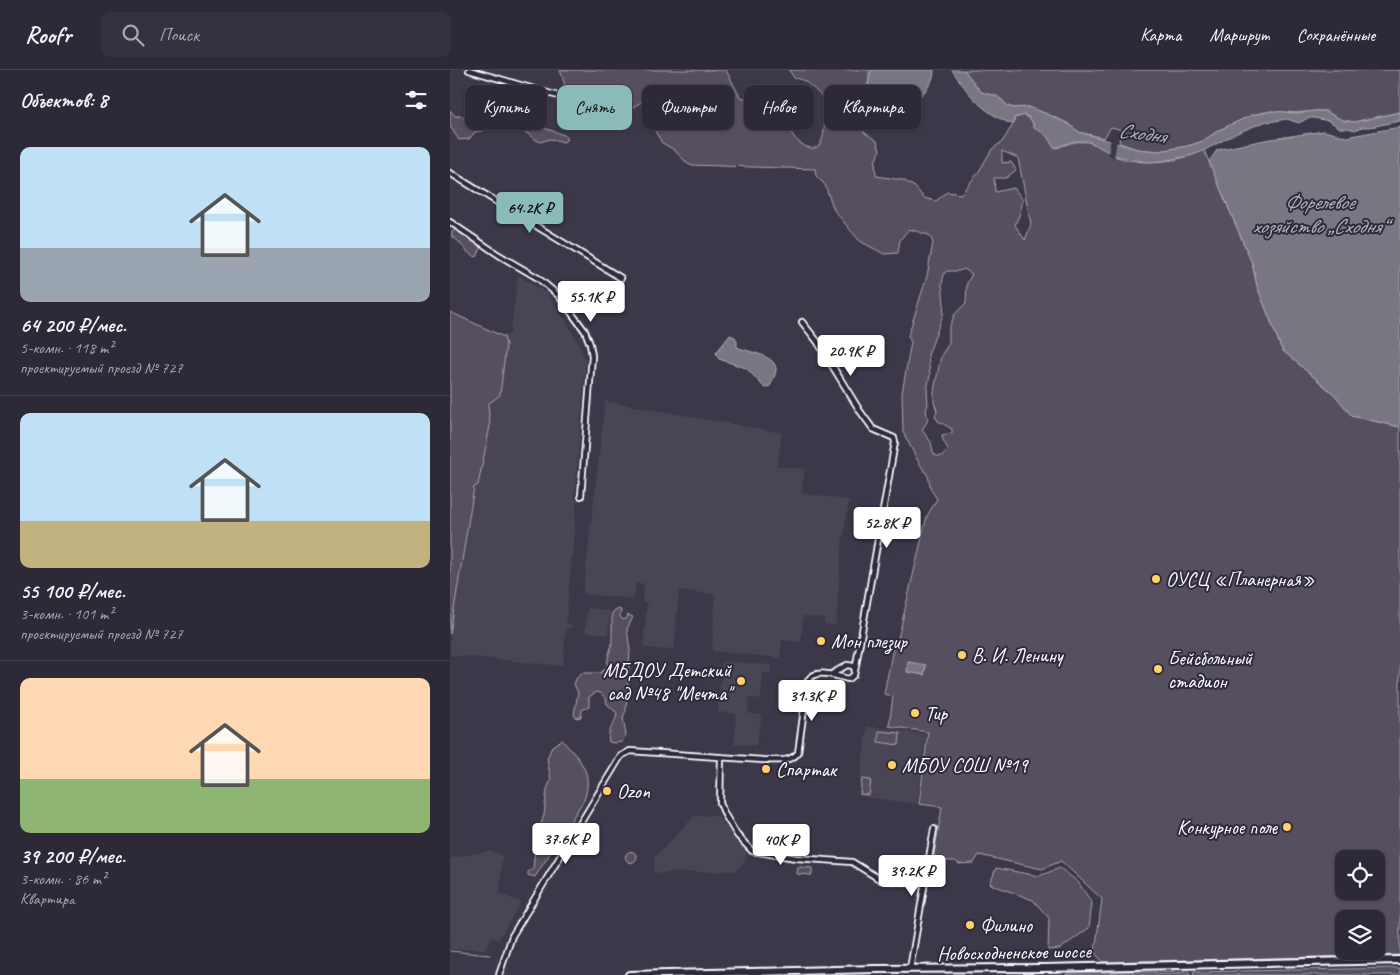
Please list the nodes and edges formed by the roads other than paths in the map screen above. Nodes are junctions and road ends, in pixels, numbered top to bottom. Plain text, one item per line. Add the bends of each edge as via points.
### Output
1 (470, 70) edge
2 (557, 96) edge
3 (450, 173) edge
4 (450, 222) edge
5 (621, 278) dead end
6 (802, 322) dead end
7 (581, 496) dead end
8 (858, 661) junction
9 (851, 665) junction
10 (841, 669) junction
11 (855, 673) junction
12 (832, 674) junction
13 (845, 678) junction
14 (721, 757) junction
15 (934, 829) dead end
16 (924, 884) junction
17 (1400, 960) edge
18 (910, 969) junction
19 (500, 975) edge
20 (629, 975) edge

1 - 2 street
3 - 5 street
4 - 7 street via 548,286 565,302 590,344 592,356
6 - 8 street via 873,429 894,438 895,442
8 - 9 street
8 - 11 street
9 - 10 street via 844,665
9 - 11 street
10 - 12 street
10 - 13 street
11 - 13 street via 851,678
12 - 13 street
12 - 14 street via 813,675 808,680 798,753 794,758
14 - 16 street via 720,803 737,835 752,851 852,862 881,880
14 - 19 street via 630,751 621,756 512,936
15 - 16 street
16 - 18 street
17 - 18 main road, Новосходненское шоссе
18 - 20 main road, Новосходненское шоссе

